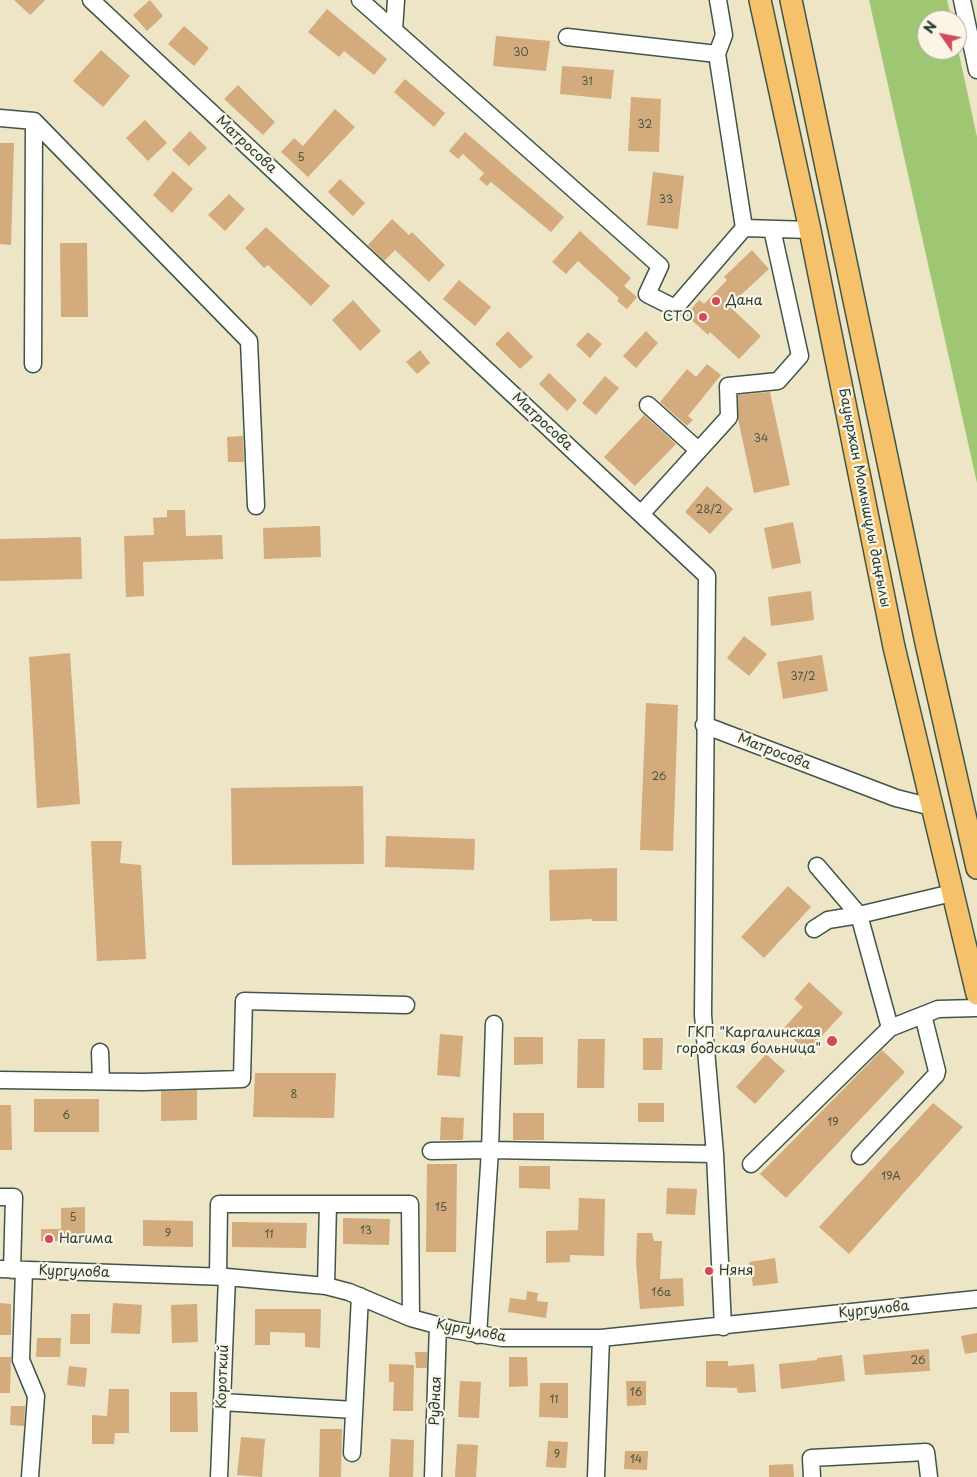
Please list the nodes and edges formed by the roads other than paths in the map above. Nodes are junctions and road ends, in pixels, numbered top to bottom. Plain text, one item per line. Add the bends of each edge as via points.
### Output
1 (91, 0) edge
2 (360, 0) edge
3 (396, 0) edge
4 (718, 0) edge
5 (760, 0) edge
6 (791, 0) edge
7 (962, 0) edge
8 (394, 30) junction
9 (567, 37) dead end
10 (717, 54) junction
11 (977, 70) edge
12 (0, 118) edge
13 (34, 121) junction
14 (744, 228) junction
15 (772, 229) junction
16 (810, 230) junction
17 (33, 364) dead end
18 (648, 405) dead end
19 (698, 450) junction
20 (256, 506) dead end
21 (641, 514) junction
22 (926, 643) junction
23 (894, 647) junction
24 (704, 725) junction
25 (932, 807) junction
26 (976, 858) edge
27 (945, 860) junction
28 (817, 866) dead end
29 (952, 893) junction
30 (859, 915) junction
31 (814, 929) dead end
32 (977, 994) edge
33 (406, 1006) dead end
34 (977, 1008) edge
35 (923, 1015) junction
36 (494, 1024) dead end
37 (890, 1028) junction
38 (100, 1052) dead end
39 (0, 1080) edge
40 (101, 1081) junction
41 (490, 1150) junction
42 (430, 1151) dead end
43 (714, 1154) junction
44 (860, 1156) dead end
45 (751, 1164) dead end
46 (0, 1197) edge
47 (328, 1204) junction
48 (12, 1270) edge
49 (222, 1277) junction
50 (326, 1286) junction
51 (360, 1296) junction
52 (977, 1299) edge
53 (411, 1318) junction
54 (438, 1325) junction
55 (723, 1327) junction
56 (478, 1335) junction
57 (601, 1338) junction
58 (222, 1402) junction
59 (354, 1410) junction
60 (352, 1453) dead end
61 (30, 1477) edge
62 (219, 1477) edge
63 (433, 1477) edge
64 (596, 1477) edge
65 (812, 1477) edge
66 (929, 1477) edge

1 - 21 street, Матросова
2 - 8 street
3 - 8 street
4 - 10 street via 724,35
5 - 16 main road, Бауыржан Момышұлы даңғылы
6 - 22 main road, Бауыржан Момышұлы даңғылы
7 - 11 street
8 - 14 street via 660,266 647,294 674,308
9 - 10 street
10 - 14 street
12 - 13 street
13 - 17 street
13 - 20 street via 249,341
14 - 15 street
15 - 16 street
15 - 19 street via 800,356 778,380 728,386 729,416
16 - 23 main road, Бауыржан Момышұлы даңғылы
18 - 19 street
19 - 21 street
21 - 24 street, Матросова via 706,576
22 - 23 main road
22 - 26 main road, Бауыржан Момышұлы даңғылы
23 - 25 main road, Бауыржан Момышұлы даңғылы
24 - 25 street, Матросова via 896,798
24 - 43 street via 703,1015
25 - 27 main road, Бауыржан Момышұлы даңғылы
26 - 27 main road
27 - 29 main road, Бауыржан Момышұлы даңғылы
28 - 30 street
29 - 30 street
29 - 32 main road, Бауыржан Момышұлы даңғылы
30 - 31 street via 828,920
30 - 37 street
33 - 40 street via 244,1001 242,1079
34 - 35 street via 938,1009
35 - 37 street
35 - 44 street via 936,1075
36 - 41 street
37 - 45 street
38 - 40 street
39 - 40 street
41 - 42 street
41 - 43 street
41 - 56 street
43 - 55 street
46 - 48 street via 14,1197
47 - 49 street, Короткий via 220,1204
47 - 50 street
47 - 53 street via 410,1204
48 - 49 street, Кургулова
48 - 61 street via 21,1360 36,1396
49 - 50 street, Кургулова
49 - 58 street, Короткий
50 - 51 street, Кургулова
51 - 53 street, Кургулова
51 - 59 street
52 - 55 street, Кургулова
53 - 54 street, Кургулова
54 - 56 street, Кургулова
54 - 63 street, Рудная
55 - 57 street, Кургулова
56 - 57 street, Кургулова via 529,1339
57 - 64 street
58 - 59 street
58 - 62 street, Короткий
59 - 60 street
65 - 66 street via 811,1458 926,1452

